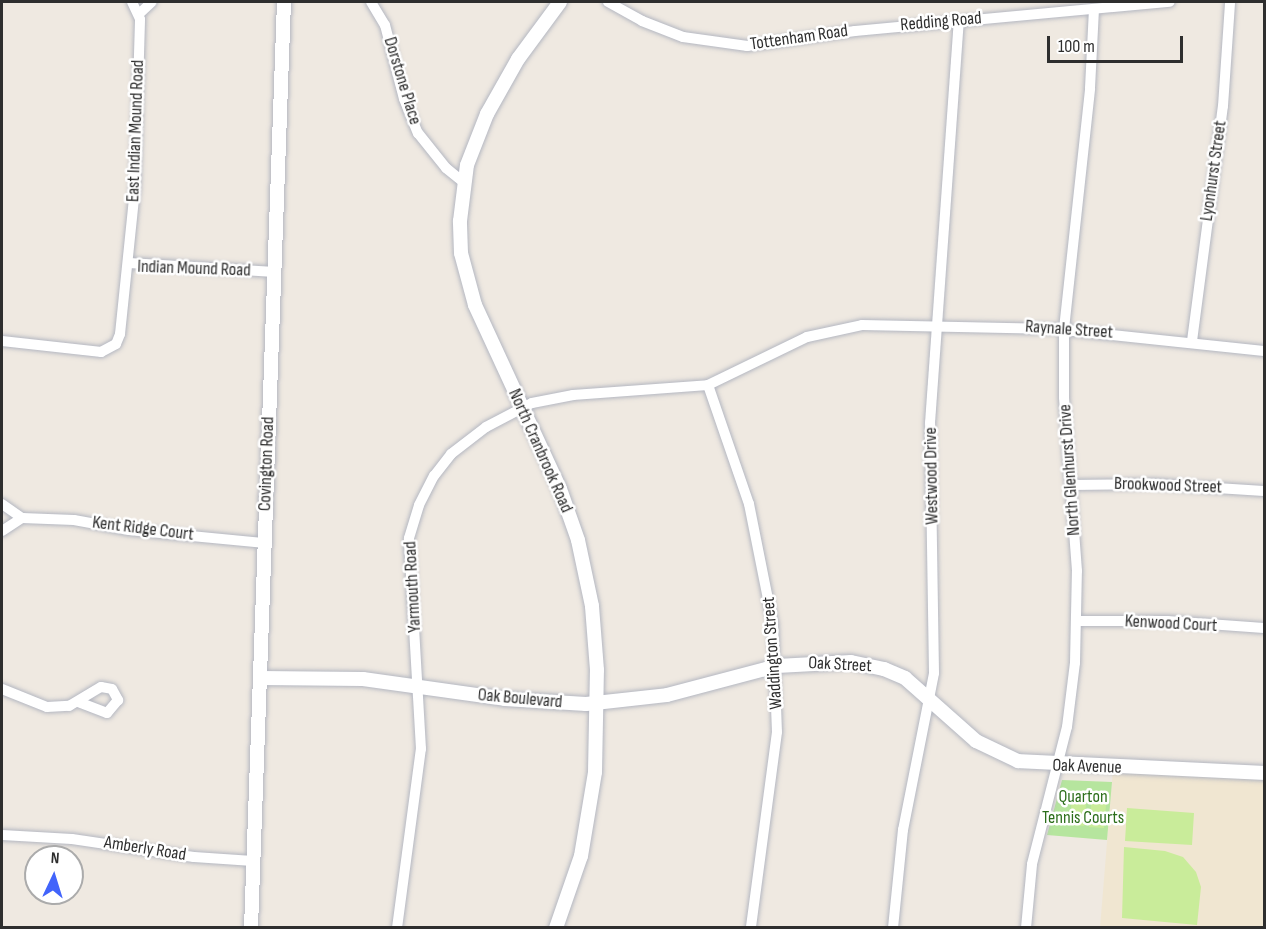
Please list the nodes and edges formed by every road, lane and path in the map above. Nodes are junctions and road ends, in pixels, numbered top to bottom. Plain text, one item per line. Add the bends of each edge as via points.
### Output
1 (132, 2) edge
2 (152, 2) edge
3 (284, 2) edge
4 (371, 2) edge
5 (560, 2) edge
6 (608, 2) edge
7 (1170, 2) edge
8 (1230, 2) edge
9 (1094, 9) junction
10 (140, 13) junction
11 (959, 21) junction
12 (892, 27) joint
13 (463, 182) junction
14 (130, 263) junction
15 (274, 272) junction
16 (872, 325) joint
17 (935, 325) junction
18 (1064, 329) junction
19 (2, 341) edge
20 (1192, 341) junction
21 (1264, 351) edge
22 (708, 385) junction
23 (522, 408) junction
24 (1071, 485) junction
25 (1264, 491) edge
26 (2, 504) edge
27 (21, 518) junction
28 (2, 531) edge
29 (265, 543) junction
30 (1077, 621) junction
31 (1264, 628) edge
32 (777, 666) junction
33 (260, 678) junction
34 (419, 685) junction
35 (2, 689) edge
36 (931, 699) junction
37 (79, 702) dead end
38 (597, 703) junction
39 (1056, 766) junction
40 (1264, 773) edge
41 (2, 835) edge
42 (253, 861) junction
43 (251, 927) edge
44 (397, 927) edge
45 (556, 927) edge
46 (752, 927) edge
47 (893, 927) edge
48 (1026, 927) edge

1 - 10 street
2 - 10 street
3 - 15 street, Covington Road
4 - 13 street, Dorstone Place via 385,25 404,99 418,133 446,168
5 - 13 street, North Cranbrook Road via 503,84 475,142
6 - 12 street, Tottenham Road via 656,27 697,41 728,46 769,46
7 - 9 street, Redding Road
8 - 20 street, Lyonhurst Street via 1222,106
9 - 11 street, Redding Road
9 - 18 street, North Glenhurst Drive via 1090,88
10 - 14 street, East Indian Mound Road
11 - 12 street, Redding Road
11 - 17 street, Westwood Drive via 955,114
13 - 23 street, North Cranbrook Road via 460,235 468,285
14 - 15 street, Indian Mound Road
14 - 19 street, Indian Mound Road via 120,334 108,350
15 - 29 street, Covington Road
16 - 17 street, Raynale Street
16 - 22 street, Yarmouth Road via 807,337
17 - 18 street, Raynale Street
17 - 36 street, Westwood Drive via 930,473 935,649
18 - 20 street, Raynale Street
18 - 24 street, North Glenhurst Drive
20 - 21 street, Raynale Street
22 - 23 street, Yarmouth Road via 573,394
22 - 32 street, Waddington Street via 756,532 768,589
23 - 34 street, Yarmouth Road via 486,427 452,454 419,505 408,553
23 - 38 street, North Cranbrook Road via 558,483 582,557 595,630
24 - 25 street, Brookwood Street via 1154,484
24 - 30 street, North Glenhurst Drive
26 - 27 street
27 - 28 street
27 - 29 street, Kent Ridge Court via 74,520 129,531
29 - 33 street, Covington Road
30 - 31 street, Kenwood Court via 1167,621
30 - 39 street, North Glenhurst Drive via 1067,727
32 - 36 street, Oak Street via 831,661 870,665 905,678
32 - 38 street, Oak Boulevard via 675,693
32 - 46 street, Waddington Street via 775,758
33 - 34 street, Oak Boulevard via 345,678
33 - 42 street, Covington Road
34 - 38 street, Oak Boulevard via 505,699
34 - 44 street, Yarmouth Road via 419,782
35 - 37 street via 47,707
36 - 39 street, Oak Avenue via 994,752 1024,763
36 - 47 street, Westwood Drive via 903,830
38 - 45 street, North Cranbrook Road via 588,823 574,882
39 - 40 street, Oak Avenue
39 - 48 street, North Glenhurst Drive via 1033,857
41 - 42 street, Amberly Road via 72,839 194,857
42 - 43 street, Covington Road

